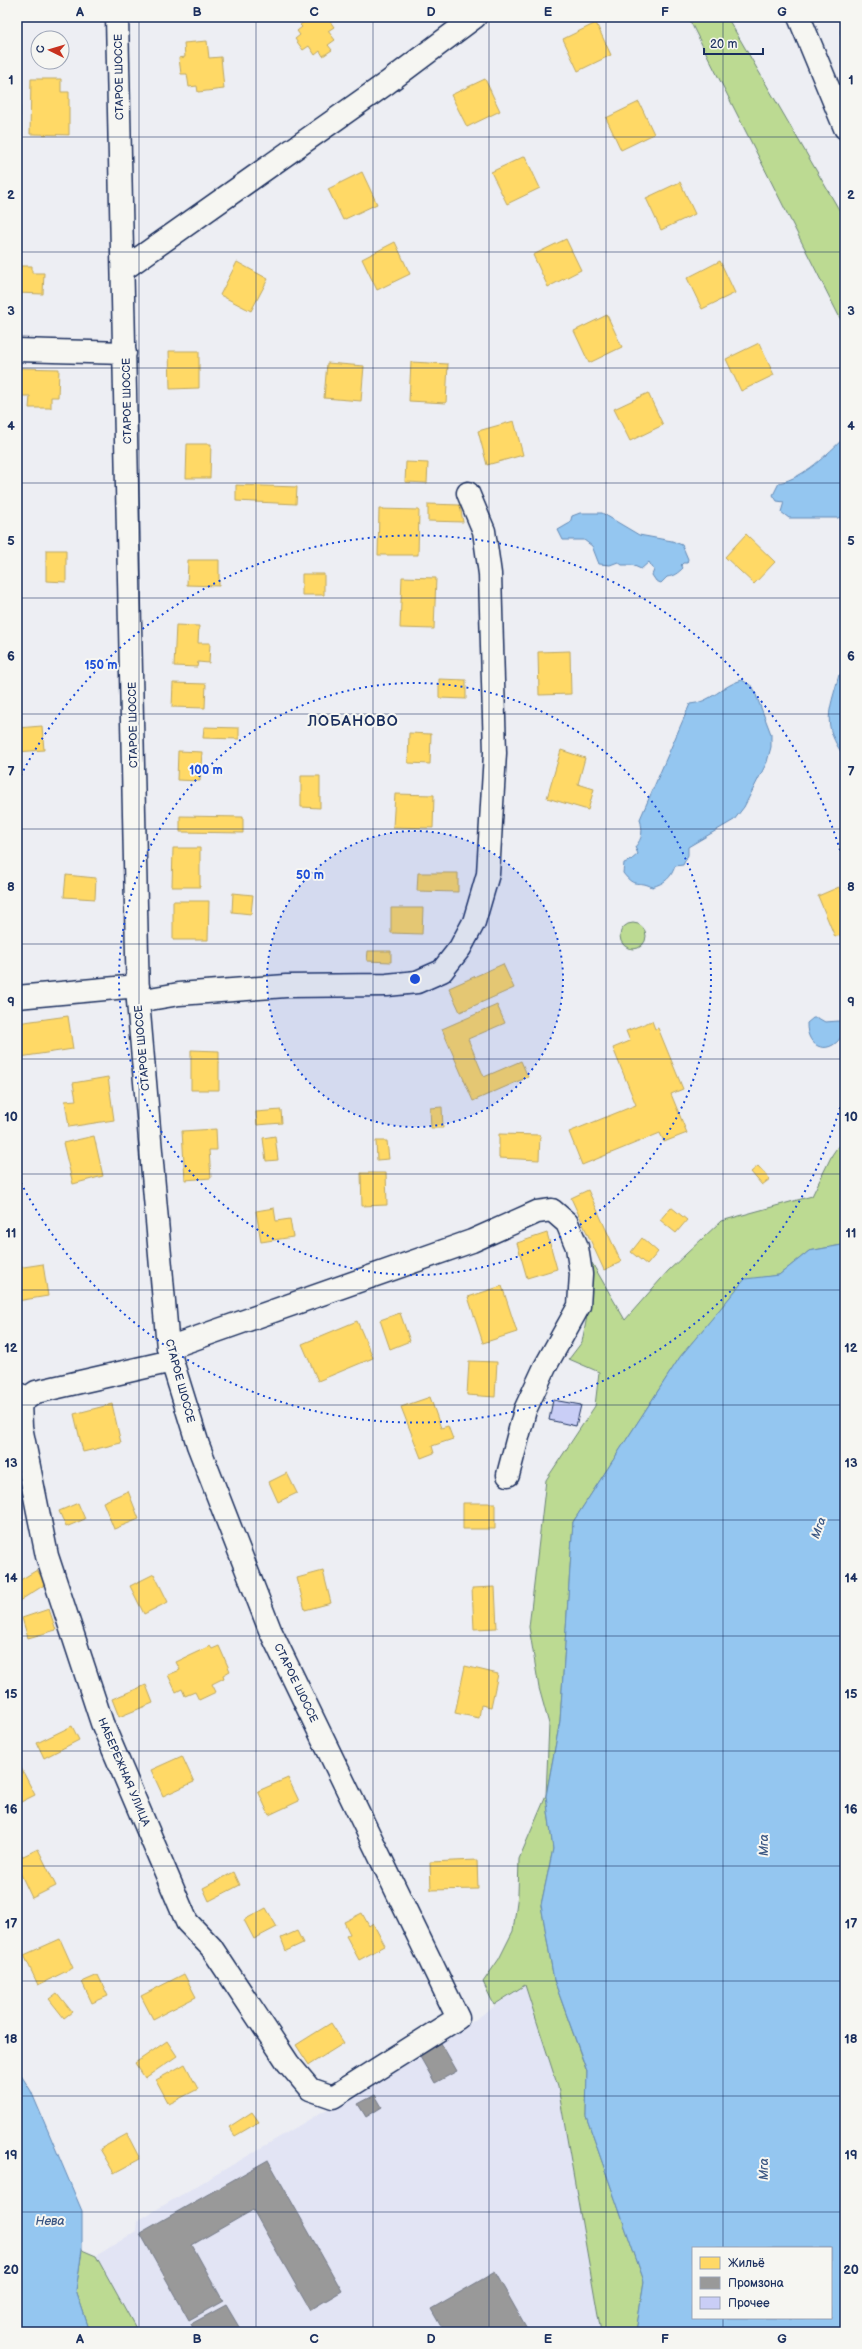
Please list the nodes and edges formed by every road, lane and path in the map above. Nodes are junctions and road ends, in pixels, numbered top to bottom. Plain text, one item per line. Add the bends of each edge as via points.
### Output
1 (118, 17) edge
2 (476, 17) edge
3 (800, 17) edge
4 (845, 128) edge
5 (124, 269) junction
6 (17, 350) edge
7 (126, 353) junction
8 (468, 493) dead end
9 (138, 994) junction
10 (17, 997) edge
11 (170, 1355) junction
12 (19, 1398) edge
13 (508, 1475) dead end
14 (333, 2097) joint

1 - 5 street, СТАРОЕ ШОССЕ
2 - 5 street via 387,84
3 - 4 street
5 - 7 street, СТАРОЕ ШОССЕ
6 - 7 street
7 - 9 street, СТАРОЕ ШОССЕ
8 - 9 street via 484,531 490,574 495,753 488,874 474,922 460,948 442,970 417,982
9 - 10 street
9 - 11 street, СТАРОЕ ШОССЕ
11 - 12 street
11 - 13 street via 472,1242 537,1212 552,1210 567,1223 577,1247 581,1274 579,1306 545,1367 525,1410
11 - 14 street, СТАРОЕ ШОССЕ via 198,1445 270,1630 458,2018
12 - 14 street, НАБЕРЕЖНАЯ УЛИЦА via 21,1427 52,1571 102,1723 187,1922 211,1947 288,2063 310,2089

